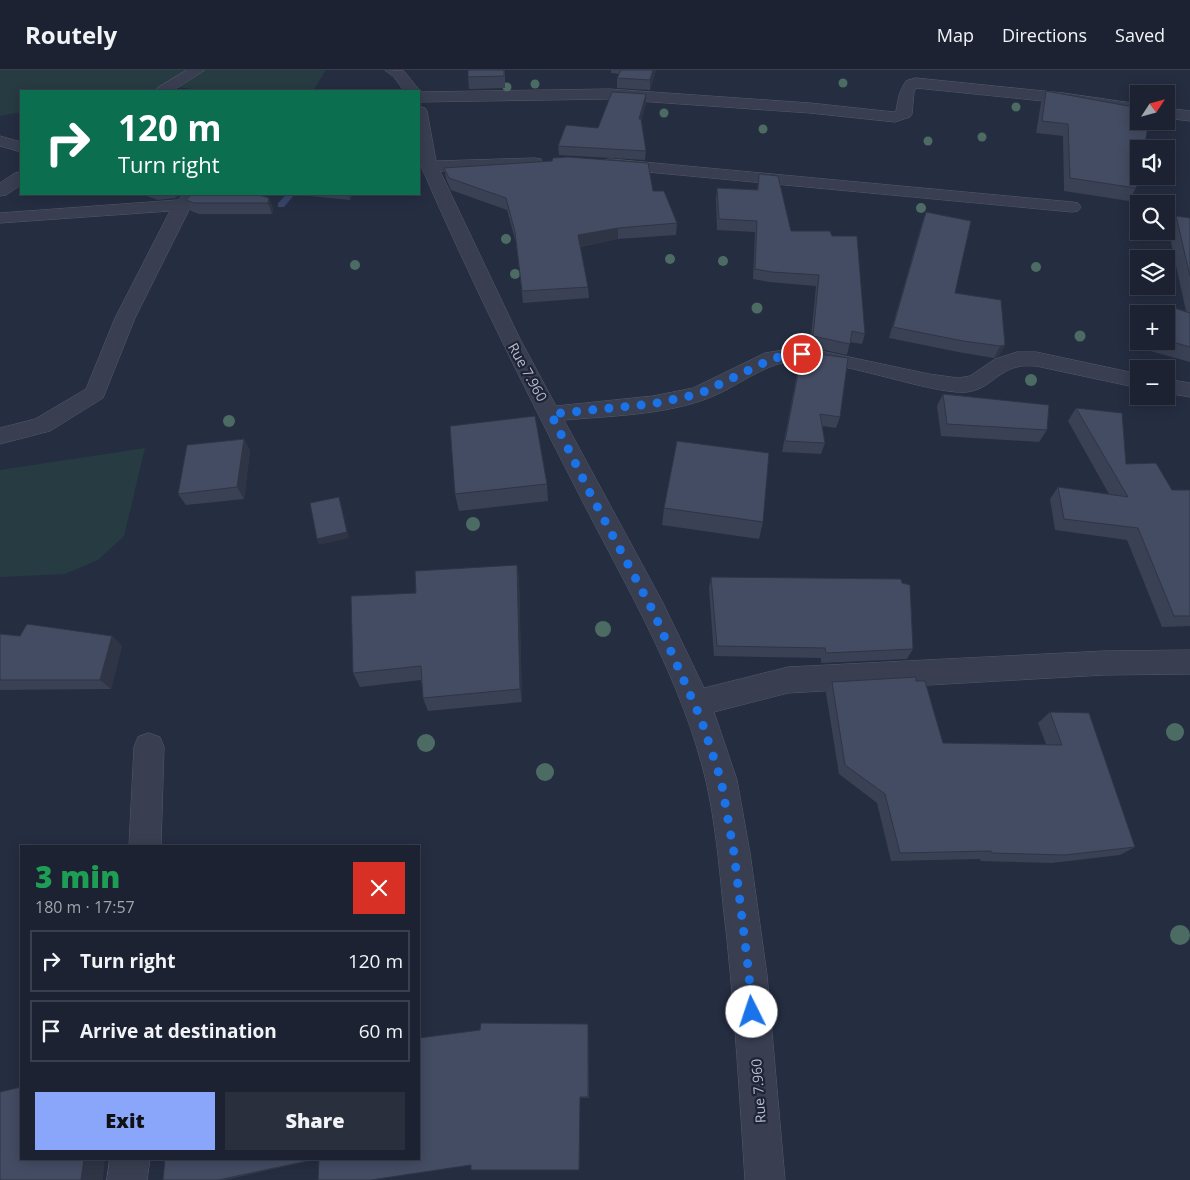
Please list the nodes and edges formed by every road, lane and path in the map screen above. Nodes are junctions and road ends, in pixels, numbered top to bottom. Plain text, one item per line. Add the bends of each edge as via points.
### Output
1 (198, 70) edge
2 (392, 70) edge
3 (164, 90) edge
4 (411, 90) edge
5 (420, 97) edge
6 (1130, 108) edge
7 (1175, 114) edge
8 (1190, 116) edge
9 (420, 118) edge
10 (0, 141) edge
11 (20, 147) edge
12 (550, 163) edge
13 (594, 163) edge
14 (427, 170) edge
15 (20, 178) edge
16 (0, 191) edge
17 (189, 199) edge
18 (1072, 207) dead end
19 (0, 218) edge
20 (1130, 378) edge
21 (1175, 388) edge
22 (1190, 390) edge
23 (551, 414) junction
24 (0, 436) edge
25 (1190, 662) edge
26 (696, 703) junction
27 (149, 747) dead end
28 (145, 845) edge
29 (130, 1160) edge
30 (127, 1180) edge
31 (764, 1180) edge

1 - 3 street
2 - 4 street
5 - 6 street via 609,94 895,117 904,114 906,92 911,84 916,83
7 - 8 street
9 - 14 street, Rue 7.960
10 - 11 street
12 - 14 street
13 - 18 street
14 - 23 street, Rue 7.960 via 510,339
15 - 16 street
17 - 19 street
17 - 24 street via 125,318 95,393 42,425
20 - 23 street via 1036,359 1017,359 1003,364 975,383 958,386 802,354 774,358 699,394 652,404
21 - 22 street
23 - 26 street, Rue 7.960 via 653,611
25 - 26 street via 1104,663 788,680
26 - 31 street, Rue 7.960 via 721,780 734,853 749,975
27 - 28 street
29 - 30 street

